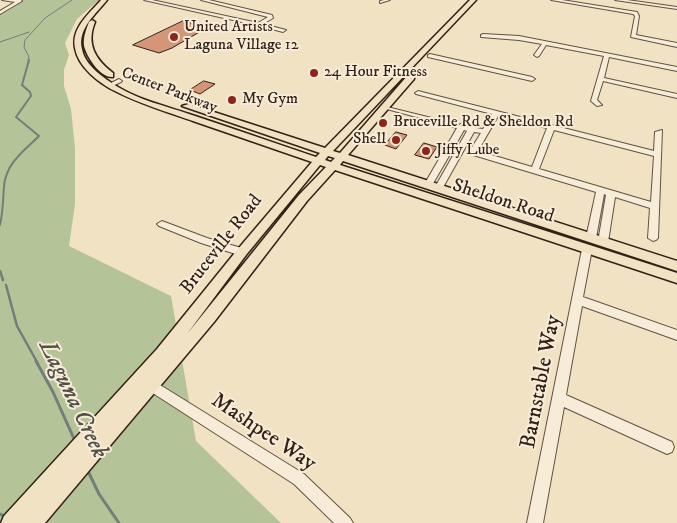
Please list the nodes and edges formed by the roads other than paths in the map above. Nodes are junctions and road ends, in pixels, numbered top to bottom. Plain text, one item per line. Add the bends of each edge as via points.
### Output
1 (4, 0) edge
2 (104, 0) edge
3 (111, 0) edge
4 (146, 0) edge
5 (203, 0) edge
6 (388, 0) edge
7 (473, 0) edge
8 (482, 0) edge
9 (554, 0) edge
10 (617, 0) edge
11 (382, 2) dead end
12 (582, 2) edge
13 (229, 7) junction
14 (677, 8) edge
15 (0, 13) edge
16 (211, 15) junction
17 (257, 26) junction
18 (283, 30) dead end
19 (483, 36) dead end
20 (545, 43) junction
21 (677, 46) edge
22 (537, 55) dead end
23 (607, 55) junction
24 (430, 56) junction
25 (677, 68) edge
26 (404, 72) junction
27 (532, 79) dead end
28 (600, 80) junction
29 (112, 81) junction
30 (418, 94) dead end
31 (677, 96) edge
32 (389, 102) junction
33 (599, 105) dead end
34 (160, 106) junction
35 (199, 111) junction
36 (496, 114) junction
37 (462, 125) junction
38 (473, 128) junction
39 (551, 128) junction
40 (484, 131) junction
41 (658, 132) dead end
42 (326, 153) junction
43 (657, 154) junction
44 (341, 157) junction
45 (318, 161) junction
46 (332, 165) junction
47 (535, 170) junction
48 (433, 187) junction
49 (601, 190) junction
50 (611, 193) junction
51 (654, 206) junction
52 (162, 224) dead end
53 (653, 238) dead end
54 (594, 243) junction
55 (242, 252) junction
56 (677, 266) edge
57 (677, 278) edge
58 (578, 300) junction
59 (677, 335) edge
60 (152, 386) junction
61 (560, 398) junction
62 (120, 412) junction
63 (668, 448) dead end
64 (11, 523) edge
65 (32, 523) edge
66 (345, 523) edge
67 (535, 523) edge

1 - 15 street via 20,1
2 - 29 main road, Center Parkway via 82,26 78,43 87,66
3 - 29 main road, Center Parkway via 91,24 87,44 95,62
4 - 16 street
5 - 13 street
6 - 11 street
7 - 26 main road, Bruceville Road
8 - 24 main road, Bruceville Road
9 - 12 street
10 - 14 street
12 - 21 street via 635,13 633,36
13 - 16 street
13 - 17 street via 271,17
16 - 17 street
17 - 18 street
19 - 20 street
20 - 22 street
20 - 23 street
23 - 25 street
23 - 28 street
24 - 27 street
24 - 32 main road, Bruceville Road
26 - 32 main road via 406,76 393,91
26 - 42 main road, Bruceville Road
28 - 31 street
28 - 33 street via 594,101
29 - 34 main road, Center Parkway via 128,94
29 - 35 main road, Center Parkway
30 - 36 street
32 - 37 street
32 - 44 main road, Bruceville Road
34 - 35 main road
34 - 45 main road, Center Parkway
35 - 42 main road, Center Parkway
36 - 39 street
36 - 40 street
37 - 38 street
37 - 48 street
38 - 40 street
38 - 48 street
39 - 43 street
39 - 47 street
40 - 47 street via 472,152
41 - 43 street
42 - 44 main road, Sheldon Road
42 - 45 main road, Bruceville Road
43 - 51 street
44 - 46 main road, Bruceville Road
44 - 48 main road, Sheldon Road
45 - 46 main road, Sheldon Road
45 - 55 main road, Bruceville Road
46 - 54 main road, Sheldon Road
46 - 60 main road, Bruceville Road
47 - 49 street
48 - 54 main road, Sheldon Road
49 - 50 street
49 - 54 street
50 - 51 street
50 - 54 street
51 - 53 street
52 - 55 street
54 - 56 main road, Sheldon Road
54 - 57 main road, Sheldon Road
54 - 58 street, Barnstable Way
55 - 62 main road, Bruceville Road
58 - 59 street
58 - 61 street, Barnstable Way
60 - 62 main road, Bruceville Road
60 - 66 street, Mashpee Way via 299,479
61 - 63 street
61 - 67 street, Barnstable Way
62 - 64 main road, Bruceville Road
62 - 65 main road, Bruceville Road

